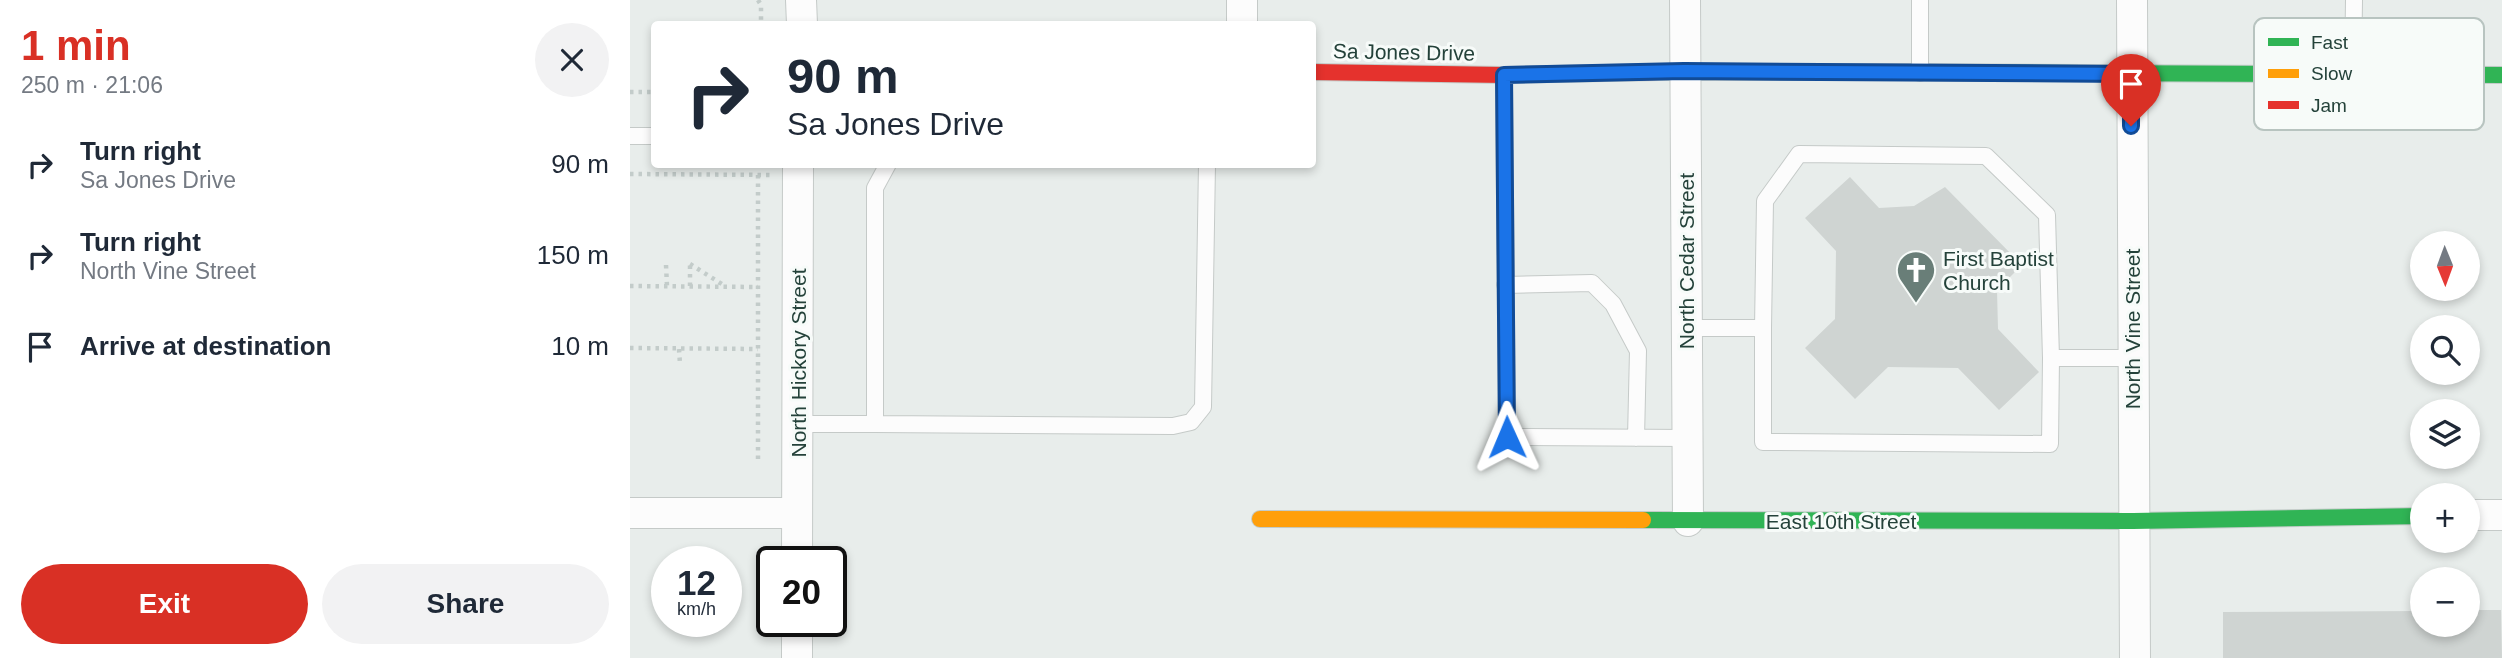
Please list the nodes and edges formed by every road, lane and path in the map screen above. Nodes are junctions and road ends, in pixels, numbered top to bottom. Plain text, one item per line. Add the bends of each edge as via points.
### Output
1 (758, 0) edge
2 (802, 0) edge
3 (1242, 0) edge
4 (1685, 0) edge
5 (1920, 0) edge
6 (2132, 0) edge
7 (2354, 0) edge
8 (2354, 18) edge
9 (761, 21) edge
10 (802, 21) edge
11 (1242, 21) edge
12 (1684, 71) junction
13 (1316, 72) edge
14 (1920, 73) junction
15 (2131, 74) junction
16 (1504, 75) junction
17 (2254, 75) edge
18 (2484, 75) edge
19 (2502, 75) edge
20 (630, 92) edge
21 (651, 92) edge
22 (630, 136) edge
23 (651, 136) edge
24 (886, 168) edge
25 (1207, 168) edge
26 (790, 170) edge
27 (630, 174) edge
28 (758, 175) junction
29 (666, 265) dead end
30 (1505, 285) junction
31 (630, 286) edge
32 (667, 286) junction
33 (690, 286) junction
34 (726, 286) junction
35 (758, 287) junction
36 (1686, 328) junction
37 (1763, 328) junction
38 (630, 348) edge
39 (679, 349) junction
40 (758, 349) junction
41 (2051, 358) junction
42 (2133, 358) junction
43 (680, 364) dead end
44 (797, 424) junction
45 (875, 424) junction
46 (1636, 438) junction
47 (1687, 438) junction
48 (758, 459) dead end
49 (630, 513) edge
50 (797, 513) junction
51 (2480, 515) edge
52 (2502, 515) edge
53 (2410, 516) edge
54 (1260, 519) dead end
55 (2133, 520) junction
56 (1688, 521) junction
57 (797, 546) edge
58 (797, 637) edge
59 (797, 658) edge
60 (2135, 658) edge

1 - 9 path
2 - 10 street
3 - 11 street
4 - 12 street, North Cedar Street
5 - 14 lane
6 - 15 street, North Vine Street
7 - 8 lane
12 - 14 street, Sa Jones Drive
12 - 16 street, Sa Jones Drive
12 - 36 street, North Cedar Street
13 - 16 street, Sa Jones Drive
14 - 15 street, Sa Jones Drive
15 - 17 street, Sa Jones Drive
15 - 42 street, North Vine Street
16 - 30 lane
18 - 19 street, Sa Jones Drive
20 - 21 path
22 - 23 lane
24 - 45 lane via 875,188
25 - 45 lane via 1203,407 1191,422 1173,426
26 - 28 path
26 - 44 street, North Hickory Street
27 - 28 path
28 - 35 path
29 - 32 path
30 - 46 lane via 1592,283 1613,304 1638,351
30 - 46 lane via 1507,437
31 - 32 path
32 - 33 path
33 - 34 path
33 - 34 path via 690,264
34 - 35 path
35 - 40 path
36 - 37 lane
36 - 47 street, North Cedar Street
37 - 41 lane via 1763,442 2050,444
37 - 41 lane via 1765,201 1799,154 1986,156 2048,215
38 - 39 path
39 - 40 path
39 - 43 path
40 - 48 path
41 - 42 lane
42 - 55 street, North Vine Street
44 - 45 lane
44 - 50 street, North Hickory Street
46 - 47 lane
47 - 56 street, North Cedar Street
49 - 50 street
50 - 57 street, North Hickory Street
51 - 52 street
53 - 55 street, East 10th Street
54 - 56 street, East 10th Street
55 - 56 street, East 10th Street
55 - 60 street, North Vine Street
58 - 59 street

